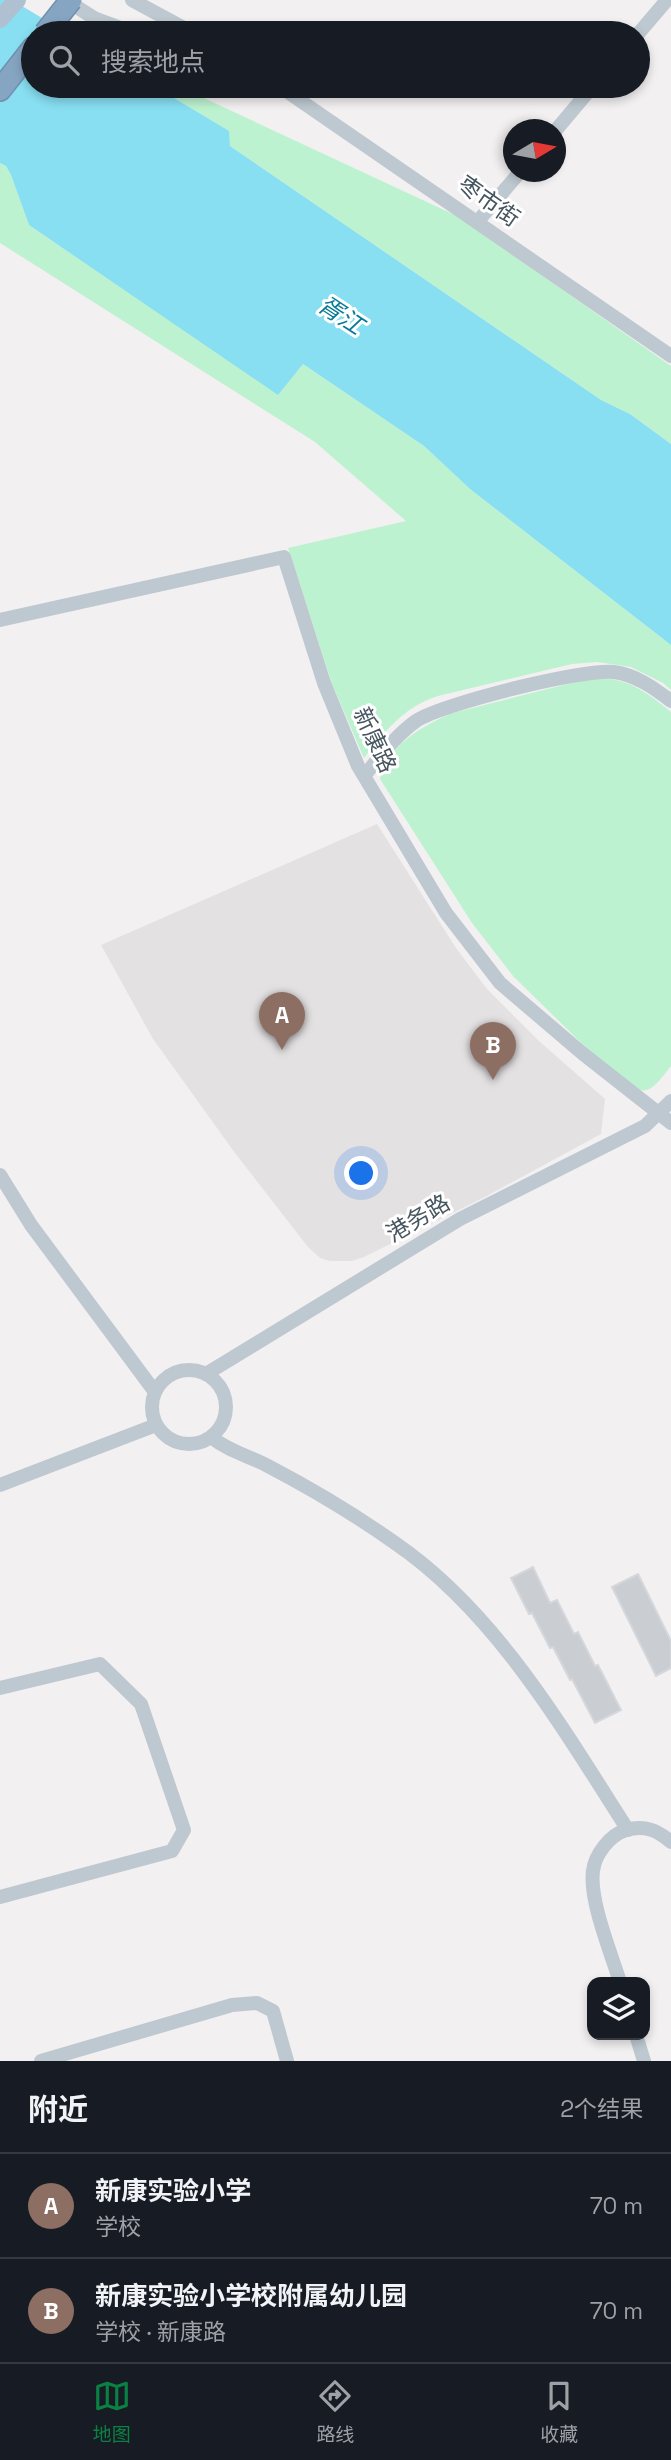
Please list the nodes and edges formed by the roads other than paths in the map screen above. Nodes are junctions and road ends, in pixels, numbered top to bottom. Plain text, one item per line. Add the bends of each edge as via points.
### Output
1 (17, 0) edge
2 (66, 0) edge
3 (71, 0) edge
4 (132, 0) edge
5 (667, 0) edge
6 (0, 19) edge
7 (54, 21) edge
8 (102, 21) edge
9 (171, 21) edge
10 (649, 21) edge
11 (21, 63) edge
12 (0, 90) edge
13 (297, 98) edge
14 (583, 98) edge
15 (564, 119) edge
16 (511, 182) edge
17 (478, 221) junction
18 (671, 356) edge
19 (0, 620) edge
20 (671, 701) edge
21 (364, 776) junction
22 (671, 1101) edge
23 (665, 1119) edge
24 (0, 1175) edge
25 (206, 1374) junction
26 (155, 1392) junction
27 (156, 1425) junction
28 (211, 1437) junction
29 (0, 1485) edge
30 (0, 1688) edge
31 (628, 1830) junction
32 (671, 1842) edge
33 (0, 1897) edge
34 (618, 1977) edge
35 (638, 2040) edge
36 (41, 2061) edge
37 (287, 2061) edge
38 (644, 2061) edge

1 - 6 main road
2 - 8 street
3 - 7 highway, bridge
4 - 9 street
5 - 10 street
11 - 12 highway
13 - 17 street, 枣市街
14 - 15 street
16 - 17 street
17 - 18 street, 枣市街
19 - 21 street, 新康路 via 284,557 324,683
20 - 21 street via 649,685 613,672 549,681 437,710 400,735
21 - 23 street, 新康路 via 446,913 500,984
22 - 23 street
23 - 25 street, 港务路 via 460,1219
24 - 26 street via 31,1225
25 - 26 street via 195,1370 171,1374
25 - 28 street via 216,1381 226,1404 220,1428
26 - 27 street
27 - 28 street via 164,1435 187,1444
27 - 29 street
28 - 31 street via 228,1450 336,1502 399,1545 460,1598 510,1653
30 - 33 street via 100,1664 141,1704 184,1830 172,1851
31 - 32 street via 644,1827
31 - 34 street via 615,1835 601,1850 593,1870 600,1917
35 - 38 street
36 - 37 street via 232,2005 257,2003 273,2011

